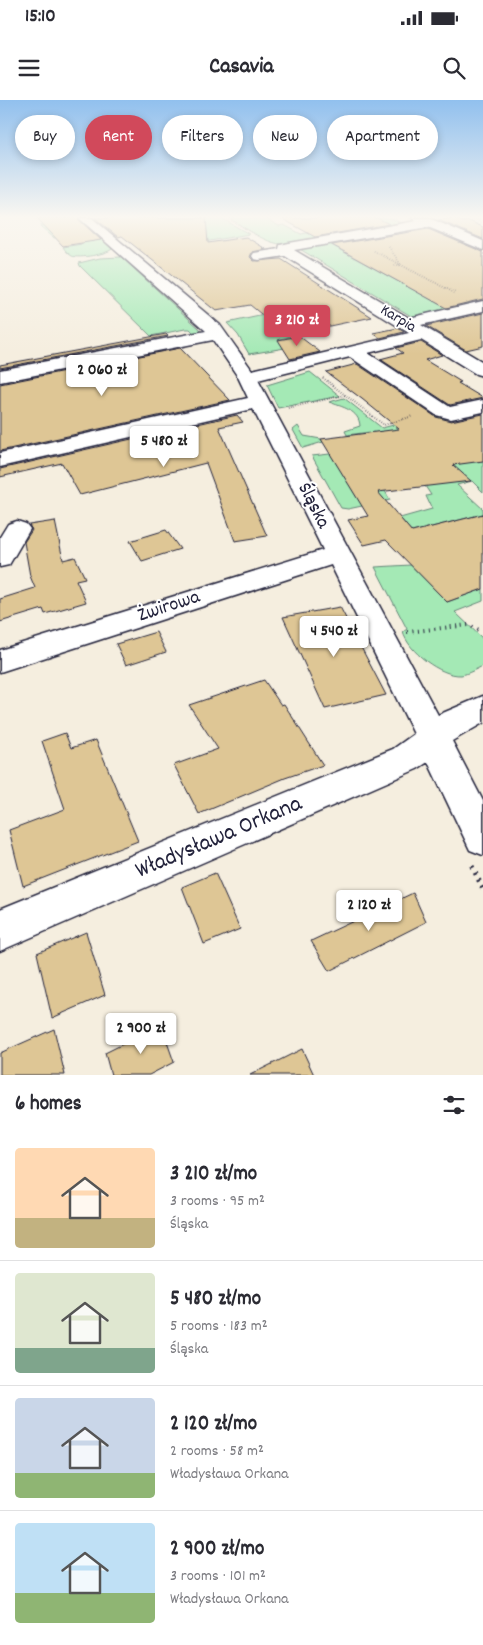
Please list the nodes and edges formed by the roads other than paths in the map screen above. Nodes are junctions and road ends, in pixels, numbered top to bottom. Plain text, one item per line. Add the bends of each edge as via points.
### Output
1 (137, 264) edge
2 (306, 264) edge
3 (483, 307) edge
4 (406, 324) junction
5 (218, 334) junction
6 (424, 334) junction
7 (353, 351) junction
8 (483, 370) edge
9 (0, 376) edge
10 (246, 377) junction
11 (260, 401) junction
12 (483, 406) edge
13 (0, 460) edge
14 (17, 529) dead end
15 (338, 554) junction
16 (0, 559) edge
17 (0, 661) edge
18 (483, 709) edge
19 (433, 738) junction
20 (483, 838) edge
21 (0, 930) edge

1 - 5 street, Śląska
2 - 4 street, Karpia
3 - 4 street
4 - 6 street, Karpia
5 - 9 street
5 - 10 street, Śląska
6 - 7 street
6 - 8 street, Karpia
7 - 10 street
7 - 12 street via 443,411 458,412
10 - 11 street, Śląska
11 - 13 street
11 - 15 street, Śląska
14 - 16 street
15 - 17 street, Żwirowa
15 - 19 street, Śląska
18 - 19 street, Władysława Orkana via 463,717
19 - 20 street, Śląska
19 - 21 street, Władysława Orkana via 405,759

